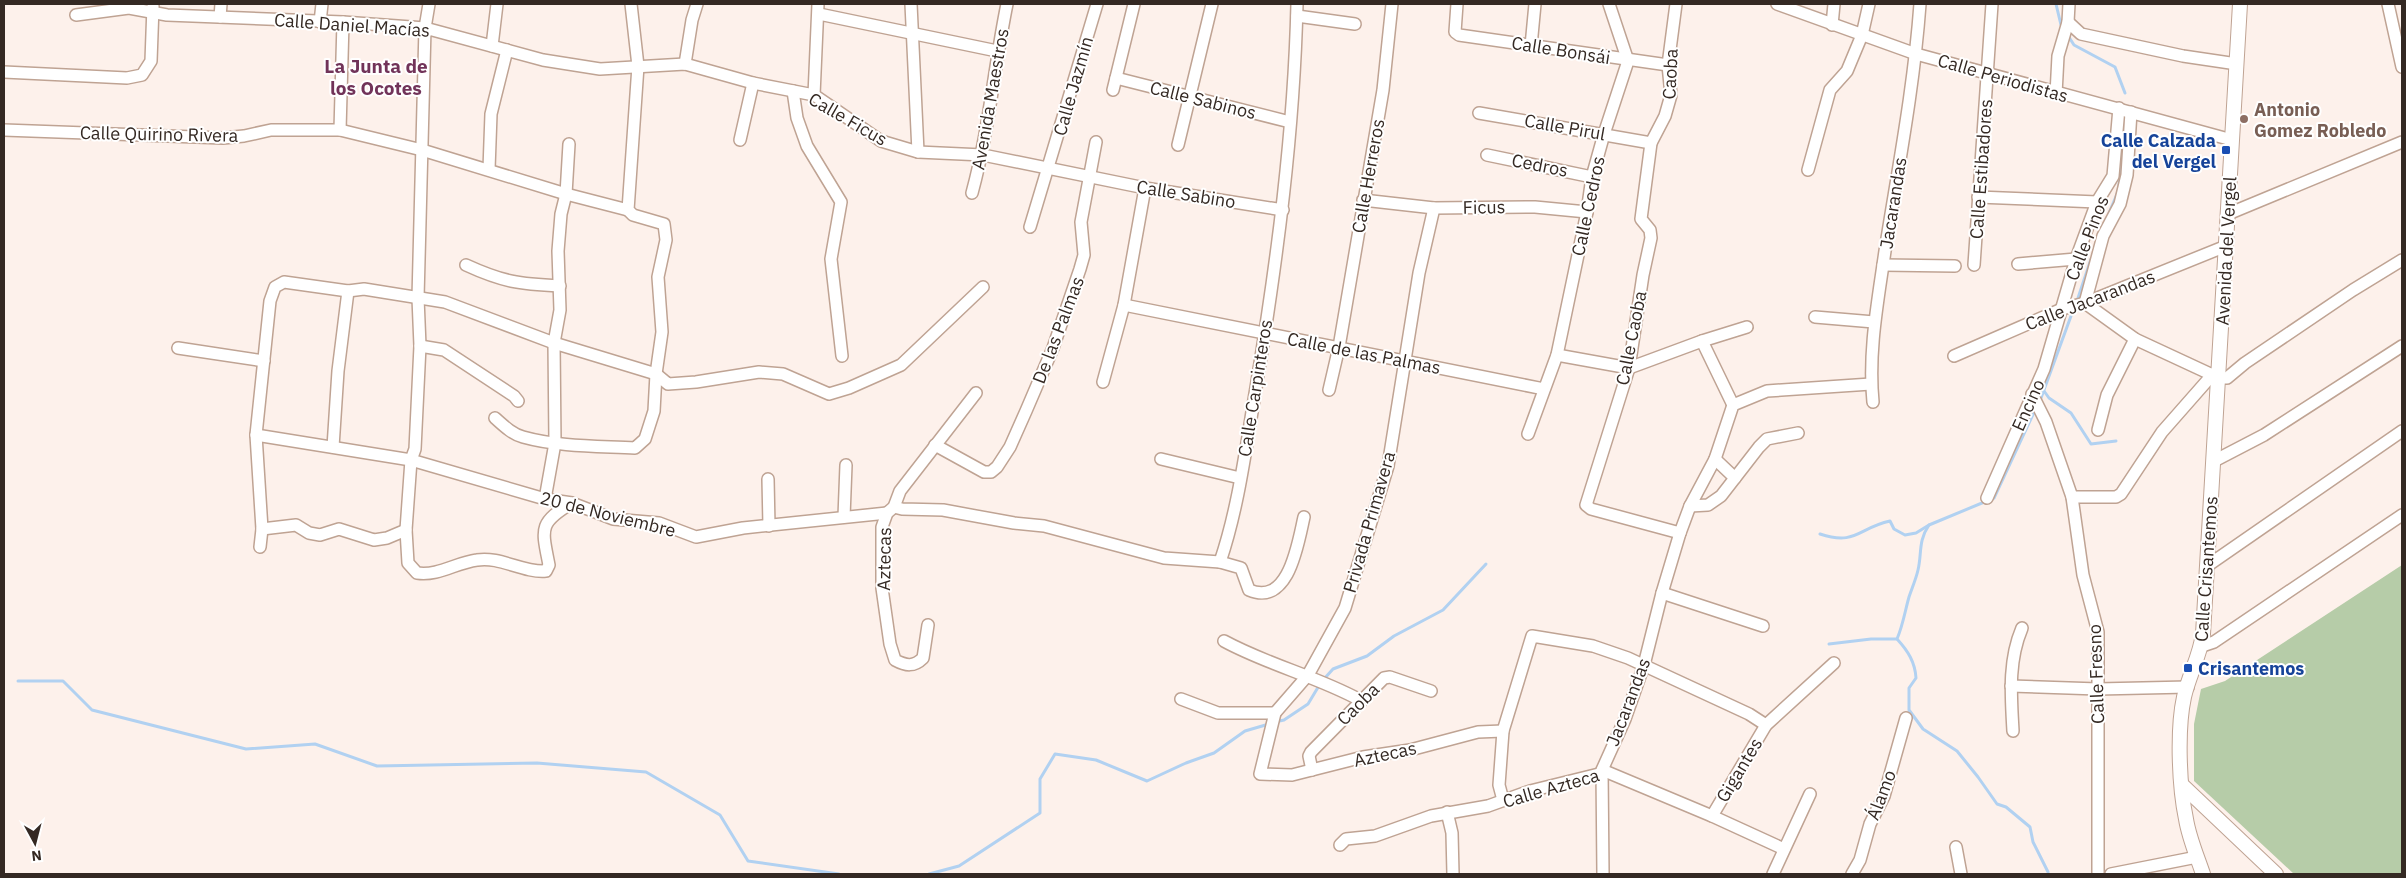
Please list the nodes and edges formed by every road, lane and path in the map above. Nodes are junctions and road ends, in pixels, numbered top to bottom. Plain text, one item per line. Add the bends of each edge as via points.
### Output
1 (221, 4) edge
2 (322, 4) edge
3 (429, 4) edge
4 (497, 4) edge
5 (632, 4) edge
6 (697, 4) edge
7 (911, 4) edge
8 (1007, 4) edge
9 (1097, 4) edge
10 (1134, 4) edge
11 (1212, 4) edge
12 (1297, 4) edge
13 (1392, 4) edge
14 (1457, 4) edge
15 (1535, 4) edge
16 (1608, 4) edge
17 (1676, 4) edge
18 (1777, 4) edge
19 (1834, 4) edge
20 (1869, 4) edge
21 (1920, 4) edge
22 (1992, 4) edge
23 (2068, 4) edge
24 (2240, 4) edge
25 (2388, 4) edge
26 (819, 9) edge
27 (154, 12) edge
28 (76, 15) dead end
29 (1297, 16) junction
30 (220, 17) junction
31 (320, 22) junction
32 (343, 22) junction
33 (2068, 22) junction
34 (1355, 24) dead end
35 (1832, 25) junction
36 (425, 28) junction
37 (914, 32) junction
38 (1862, 35) junction
39 (492, 46) junction
40 (1531, 46) junction
41 (507, 50) junction
42 (997, 51) junction
43 (1916, 54) junction
44 (1628, 61) junction
45 (685, 64) junction
46 (2237, 64) junction
47 (1668, 65) junction
48 (638, 66) junction
49 (2402, 67) edge
50 (4, 72) edge
51 (1987, 74) junction
52 (1116, 78) junction
53 (753, 83) junction
54 (794, 90) junction
55 (1113, 90) dead end
56 (2056, 94) junction
57 (814, 95) junction
58 (1190, 97) junction
59 (2118, 108) junction
60 (2131, 112) junction
61 (1479, 113) dead end
62 (1290, 122) junction
63 (4, 130) edge
64 (340, 130) junction
65 (1604, 134) junction
66 (740, 140) dead end
67 (2232, 140) junction
68 (1096, 142) dead end
69 (2402, 142) edge
70 (1651, 143) junction
71 (569, 144) dead end
72 (1178, 144) dead end
73 (422, 150) junction
74 (2388, 150) junction
75 (918, 152) junction
76 (2402, 154) edge
77 (982, 155) junction
78 (1488, 155) dead end
79 (489, 169) junction
80 (1049, 169) junction
81 (1808, 170) dead end
82 (1089, 176) junction
83 (1592, 177) junction
84 (1145, 188) junction
85 (972, 193) dead end
86 (566, 194) junction
87 (1978, 197) junction
88 (1363, 200) junction
89 (1642, 200) joint
90 (2097, 202) junction
91 (1434, 208) junction
92 (628, 210) junction
93 (1283, 210) junction
94 (1587, 212) junction
95 (2228, 214) junction
96 (1030, 227) dead end
97 (2226, 246) junction
98 (2076, 259) junction
99 (2402, 260) edge
100 (2018, 264) dead end
101 (466, 265) dead end
102 (1883, 265) junction
103 (1974, 265) dead end
104 (1955, 266) dead end
105 (560, 286) junction
106 (983, 287) dead end
107 (348, 290) junction
108 (418, 298) junction
109 (2085, 303) junction
110 (1124, 305) junction
111 (2062, 309) junction
112 (1815, 317) dead end
113 (1874, 322) junction
114 (1747, 327) dead end
115 (1265, 334) junction
116 (2135, 339) junction
117 (1702, 341) junction
118 (554, 344) junction
119 (420, 346) junction
120 (2402, 346) edge
121 (1339, 347) junction
122 (178, 348) dead end
123 (1557, 355) junction
124 (842, 356) dead end
125 (1954, 356) dead end
126 (1405, 360) junction
127 (264, 361) junction
128 (1629, 368) junction
129 (656, 374) junction
130 (2216, 376) junction
131 (1103, 382) dead end
132 (1872, 384) junction
133 (1544, 389) junction
134 (1328, 390) dead end
135 (976, 393) dead end
136 (2032, 394) junction
137 (518, 401) dead end
138 (1874, 402) dead end
139 (1733, 405) junction
140 (495, 418) dead end
141 (2098, 430) dead end
142 (2402, 432) edge
143 (1798, 433) dead end
144 (1528, 434) dead end
145 (256, 435) junction
146 (555, 443) junction
147 (936, 445) junction
148 (333, 447) junction
149 (1161, 459) dead end
150 (1716, 459) junction
151 (411, 460) junction
152 (2214, 461) junction
153 (846, 465) dead end
154 (1240, 478) junction
155 (1735, 478) junction
156 (768, 479) dead end
157 (2072, 497) junction
158 (1986, 498) dead end
159 (545, 499) junction
160 (572, 503) junction
161 (1690, 506) junction
162 (890, 510) junction
163 (2402, 515) edge
164 (844, 517) junction
165 (1304, 517) dead end
166 (769, 526) junction
167 (262, 529) junction
168 (406, 530) junction
169 (1680, 533) junction
170 (260, 547) dead end
171 (1220, 562) junction
172 (2207, 566) junction
173 (1662, 593) junction
174 (928, 625) dead end
175 (1763, 626) dead end
176 (2022, 628) dead end
177 (1224, 641) dead end
178 (2202, 646) junction
179 (1834, 663) dead end
180 (1644, 665) junction
181 (1308, 675) junction
182 (2011, 686) junction
183 (2188, 687) junction
184 (2098, 689) junction
185 (1431, 691) dead end
186 (1181, 698) dead end
187 (1360, 700) junction
188 (1275, 713) junction
189 (1906, 718) dead end
190 (1766, 725) junction
191 (1503, 731) junction
192 (2013, 731) dead end
193 (1312, 770) junction
194 (1601, 773) junction
195 (2182, 785) junction
196 (1810, 794) dead end
197 (1503, 800) junction
198 (1447, 812) junction
199 (1712, 816) junction
200 (1340, 845) dead end
201 (1956, 847) dead end
202 (1784, 850) junction
203 (2197, 857) junction
204 (1856, 873) edge
205 (1453, 874) edge
206 (1603, 874) edge
207 (1772, 874) edge
208 (1961, 874) edge
209 (2098, 874) edge
210 (2111, 874) edge
211 (2203, 874) edge
212 (2276, 874) edge

1 - 30 street
2 - 31 street
3 - 36 street
4 - 39 street
5 - 48 street
6 - 45 street
7 - 37 street
8 - 42 street, Avenida Maestros
9 - 80 street, Calle Jazmín
10 - 52 street
11 - 58 street
12 - 29 street, Calle Carpinteros
13 - 88 street, Calle Herreros via 1383,90
14 - 40 street, Calle Bonsái via 1455,32
15 - 40 street
16 - 44 street
17 - 47 street, Caoba
18 - 35 street, Calle Periodistas
19 - 35 street
20 - 38 street
21 - 43 street, Jacarandas
22 - 51 street, Calle Estibadores
23 - 33 street
24 - 46 street, Avenida del Vergel
25 - 49 street
26 - 37 street
26 - 57 street
27 - 28 street, Calle Daniel Macías via 129,8
27 - 30 street, Calle Daniel Macías
27 - 50 street via 151,61 142,75 127,78
29 - 34 street
29 - 62 street, Calle Carpinteros
30 - 31 street, Calle Daniel Macías
31 - 32 street, Calle Daniel Macías
32 - 36 street, Calle Daniel Macías
32 - 64 street
33 - 46 street via 2081,34
33 - 56 street via 2058,56
35 - 38 street, Calle Periodistas
36 - 39 street, Calle Daniel Macías
36 - 73 street
37 - 42 street
37 - 75 street
38 - 43 street, Calle Periodistas
38 - 81 street via 1847,71 1830,90
39 - 41 street, Calle Daniel Macías
40 - 44 street, Calle Bonsái
41 - 48 street, Calle Daniel Macías via 543,60 600,69
41 - 79 street via 491,114
42 - 77 street, Avenida Maestros
43 - 51 street, Calle Periodistas
43 - 102 street, Jacarandas
44 - 47 street, Calle Bonsái
44 - 65 street, Calle Cedros
45 - 48 street, Calle Ficus
45 - 53 street, Calle Ficus
46 - 67 street, Avenida del Vergel
47 - 70 street, Caoba via 1671,95 1665,116
48 - 92 street
51 - 56 street, Calle Periodistas
51 - 87 street, Calle Estibadores
52 - 55 street
52 - 58 street, Calle Sabinos
53 - 54 street, Calle Ficus
53 - 66 street
54 - 57 street, Calle Ficus
54 - 124 street via 796,118 807,146 841,202 831,259
56 - 59 street, Calle Periodistas
57 - 75 street, Calle Ficus via 881,141
58 - 62 street, Calle Sabinos
58 - 72 street
59 - 60 street, Calle Periodistas
59 - 90 street, Calle Pinos via 2113,176
60 - 67 street, Calle Periodistas
60 - 109 street via 2120,204 2103,236
61 - 65 street, Calle Pirul
62 - 93 street, Calle Carpinteros
63 - 64 street, Calle Quirino Rivera via 223,138 271,130
64 - 73 street, Calle Quirino Rivera
65 - 70 street, Calle Pirul
65 - 83 street, Calle Cedros
67 - 95 street, Avenida del Vergel
68 - 82 street, De las Palmas
69 - 74 street
70 - 89 street, Caoba
71 - 86 street
73 - 79 street, Calle Quirino Rivera
73 - 108 street
74 - 76 street
74 - 95 street via 2328,171
75 - 77 street, Calle Ficus
77 - 80 street, Calle Ficus
77 - 85 street, Avenida Maestros
78 - 83 street, Cedros
79 - 86 street, Calle Quirino Rivera
80 - 82 street, Calle Ficus
80 - 96 street, Calle Jazmín
82 - 84 street, Calle Sabino
82 - 147 street, De las Palmas via 1081,222 1084,255 1080,269 1053,348 1010,447 997,467 991,472 984,472
83 - 94 street, Calle Cedros
84 - 93 street, Calle Sabino
84 - 110 street
86 - 92 street, Calle Quirino Rivera
86 - 105 street via 558,251
87 - 90 street
87 - 103 street, Calle Estibadores
88 - 91 street
88 - 121 street, Calle Herreros
89 - 128 street, Calle Caoba via 1641,219 1650,230 1651,238
90 - 98 street, Calle Pinos
91 - 94 street, Ficus via 1535,207
91 - 126 street, Privada Primavera via 1419,273
92 - 129 street, Calle Quirino Rivera via 633,215 664,224 666,240 658,277 662,332
93 - 115 street, Calle Carpinteros
94 - 123 street, Calle Cedros
95 - 97 street, Avenida del Vergel
97 - 109 street, Calle Jacarandas
97 - 130 street, Avenida del Vergel
98 - 100 street
98 - 111 street, Calle Pinos
99 - 130 street via 2245,363 2233,375 2227,378
101 - 105 street via 495,279
102 - 104 street
102 - 113 street, Jacarandas
105 - 118 street
106 - 129 street via 901,365 829,394 783,374 759,372 668,384
107 - 108 street via 364,289
107 - 127 street via 284,282 275,287 270,301
107 - 148 street
108 - 118 street via 445,302
108 - 119 street
109 - 111 street, Calle Jacarandas
109 - 116 street
110 - 115 street, Calle de las Palmas
110 - 131 street
111 - 125 street, Calle Jacarandas
111 - 136 street, Encino via 2044,369
112 - 113 street
113 - 132 street, Jacarandas
114 - 117 street
115 - 121 street, Calle de las Palmas
115 - 154 street, Calle Carpinteros
116 - 130 street
116 - 141 street via 2107,395
117 - 128 street
117 - 139 street
118 - 129 street
118 - 146 street
119 - 137 street via 444,350
119 - 151 street via 415,449
120 - 152 street via 2264,436
121 - 126 street, Calle de las Palmas
121 - 134 street, Calle Herreros
122 - 127 street
123 - 128 street
123 - 133 street, Calle Cedros
126 - 133 street, Calle de las Palmas
126 - 181 street, Privada Primavera via 1388,466 1345,608
127 - 145 street
128 - 169 street, Calle Caoba via 1586,506
129 - 146 street via 654,411 646,439 635,448
130 - 152 street, Calle Crisantemos
130 - 157 street via 2162,432 2121,494 2116,497
132 - 138 street, Jacarandas
132 - 139 street via 1767,391
133 - 144 street, Calle Cedros
135 - 147 street, Aztecas
136 - 157 street, Calle Fresno via 2046,422
136 - 158 street, Encino
139 - 150 street
140 - 146 street via 522,437
142 - 172 street
143 - 155 street via 1767,439
145 - 148 street, 20 de Noviembre
145 - 167 street
146 - 159 street
147 - 162 street, Aztecas via 900,491
148 - 151 street, 20 de Noviembre
149 - 154 street
150 - 155 street
150 - 161 street
151 - 159 street, 20 de Noviembre
151 - 168 street
152 - 172 street, Calle Crisantemos
153 - 164 street
154 - 171 street, Calle Carpinteros via 1232,526
155 - 161 street via 1708,505
156 - 166 street
157 - 184 street, Calle Fresno via 2083,575 2098,632
159 - 160 street, 20 de Noviembre
160 - 166 street, 20 de Noviembre via 613,518 658,523 696,537
160 - 168 street via 556,512 545,524 549,565 546,571 478,560 430,575 417,573 408,563
161 - 169 street
162 - 164 street, 20 de Noviembre
162 - 171 street, 20 de Noviembre via 942,510 1044,526 1164,558
162 - 174 street, Aztecas via 882,527 882,588 895,660 913,665 923,658
163 - 178 street via 2214,642
164 - 166 street, 20 de Noviembre
165 - 171 street via 1290,571 1272,591 1265,594 1249,590 1241,568
167 - 168 street via 296,525 320,535 340,529 374,540
167 - 170 street
169 - 173 street, Jacarandas
172 - 178 street, Calle Crisantemos
173 - 175 street
173 - 180 street, Jacarandas
176 - 182 street via 2014,647
177 - 181 street via 1260,660
178 - 183 street, Calle Crisantemos
179 - 190 street, Gigantes
180 - 190 street
180 - 191 street via 1593,646 1532,636
180 - 194 street, Jacarandas
181 - 187 street
181 - 188 street, Privada Primavera
182 - 184 street
182 - 192 street
183 - 184 street
183 - 195 street, Calle Crisantemos via 2184,696 2181,740
184 - 209 street, Calle Fresno
185 - 187 street, Caoba via 1386,677
186 - 188 street via 1218,713
187 - 193 street, Caoba via 1311,752
188 - 193 street, Aztecas via 1260,774 1292,775
189 - 204 street, Álamo via 1884,796 1870,824
190 - 199 street, Gigantes
191 - 193 street, Aztecas via 1478,732
191 - 197 street via 1499,785
194 - 197 street, Calle Azteca
194 - 199 street, Calle Azteca via 1613,772
194 - 206 street, Jacarandas
195 - 203 street, Calle Crisantemos via 2186,820
195 - 212 street
196 - 202 street
197 - 198 street, Calle Azteca
198 - 200 street, Calle Azteca via 1375,836 1351,838
198 - 205 street via 1452,833
199 - 202 street, Calle Azteca
201 - 208 street
202 - 207 street
203 - 210 street
203 - 211 street, Calle Crisantemos

